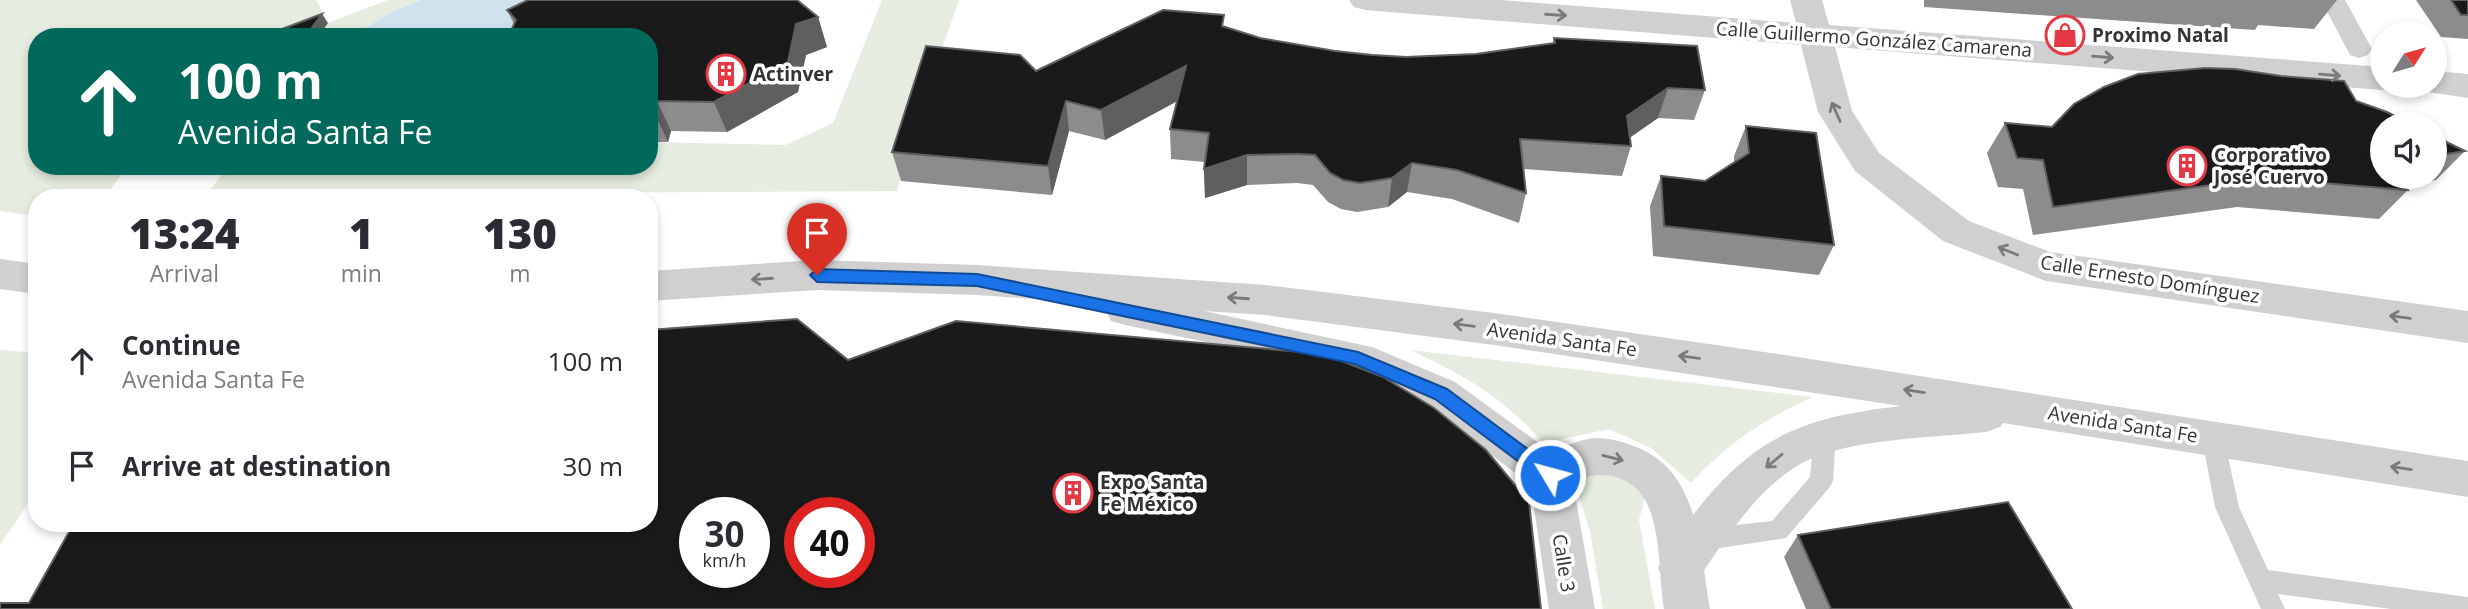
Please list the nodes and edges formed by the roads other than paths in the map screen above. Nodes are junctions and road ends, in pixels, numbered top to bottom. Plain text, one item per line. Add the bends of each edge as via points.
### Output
1 (1365, 0) edge
2 (2333, 0) edge
3 (1810, 17) edge
4 (2359, 49) dead end
5 (2370, 78) edge
6 (2447, 84) edge
7 (2468, 86) edge
8 (0, 274) edge
9 (28, 278) edge
10 (977, 280) junction
11 (658, 285) edge
12 (2468, 327) edge
13 (2029, 410) junction
14 (1825, 435) junction
15 (2213, 439) junction
16 (1550, 475) junction
17 (2468, 479) edge
18 (2260, 580) junction
19 (1690, 585) edge
20 (2468, 608) edge
21 (1572, 609) edge
22 (2273, 609) edge

1 -> 3 street, Calle Guillermo González Camarena
2 - 4 street
3 -> 5 street, Calle Guillermo González Camarena
12 -> 3 street, Calle Ernesto Domínguez via 2046,266 1956,231 1867,162 1835,112
6 - 7 street
8 - 9 street
10 -> 11 street, Avenida Santa Fe via 817,275
13 -> 10 street, Avenida Santa Fe via 1534,334 1292,304
10 - 16 street via 1358,358 1441,394
13 - 14 street
13 - 15 street, Avenida Santa Fe
14 -> 19 street via 1786,451 1729,502
14 - 19 lane via 1821,481 1777,531
17 -> 15 street, Avenida Santa Fe
15 - 18 lane via 2227,507
16 -> 19 street via 1597,455 1614,456 1651,479 1669,504
16 - 21 street, Calle 3
18 - 20 lane
18 - 22 lane

